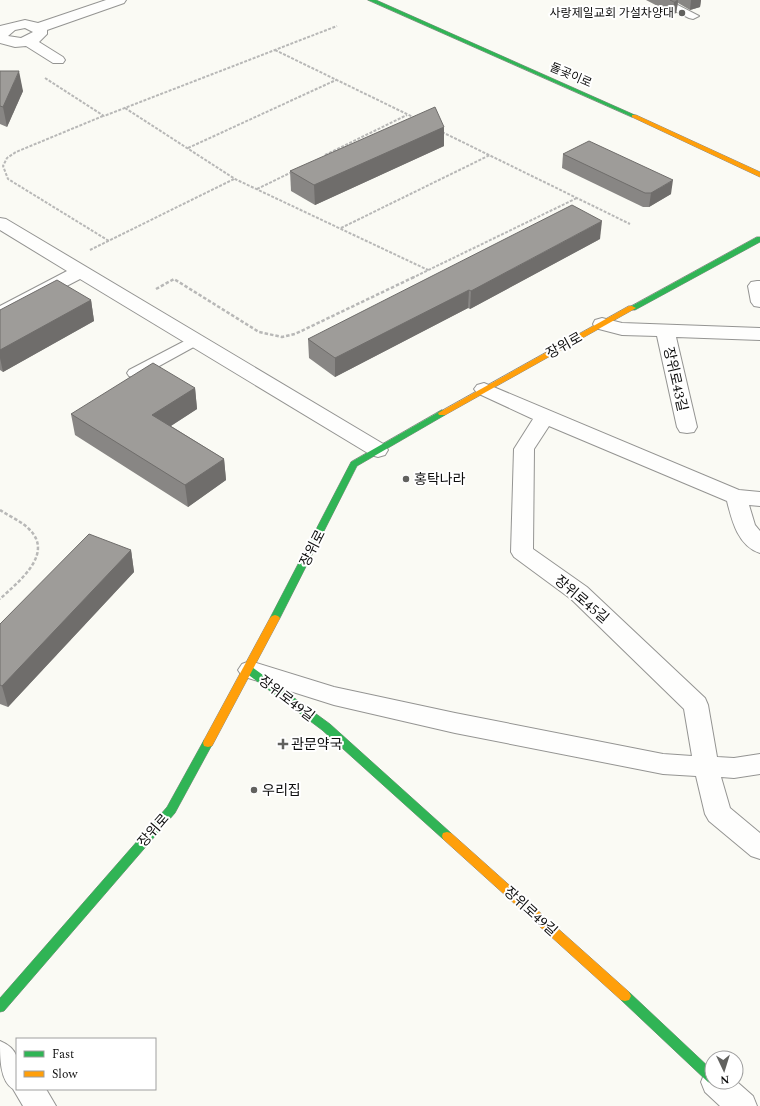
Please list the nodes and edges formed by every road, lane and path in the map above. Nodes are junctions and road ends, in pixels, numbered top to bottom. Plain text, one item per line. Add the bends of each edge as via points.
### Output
1 (119, 0) edge
2 (371, 0) edge
3 (659, 0) edge
4 (693, 16) dead end
5 (337, 26) dead end
6 (38, 28) junction
7 (2, 40) edge
8 (28, 41) junction
9 (275, 50) junction
10 (58, 60) joint
11 (336, 80) junction
12 (125, 108) junction
13 (407, 115) junction
14 (104, 116) junction
15 (420, 121) edge
16 (441, 132) edge
17 (187, 148) junction
18 (490, 155) junction
19 (321, 157) edge
20 (292, 172) edge
21 (760, 175) edge
22 (235, 179) junction
23 (257, 189) junction
24 (577, 198) junction
25 (0, 223) edge
26 (630, 224) dead end
27 (340, 228) junction
28 (760, 239) edge
29 (109, 241) junction
30 (73, 267) junction
31 (429, 270) junction
32 (174, 279) dead end
33 (0, 313) edge
34 (602, 324) junction
35 (665, 331) junction
36 (760, 334) edge
37 (196, 340) junction
38 (134, 373) edge
39 (484, 389) junction
40 (545, 417) junction
41 (687, 427) dead end
42 (378, 450) junction
43 (736, 497) junction
44 (760, 499) edge
45 (0, 510) edge
46 (760, 545) edge
47 (0, 599) edge
48 (249, 670) junction
49 (760, 764) edge
50 (706, 766) junction
51 (760, 848) edge
52 (0, 1008) edge
53 (0, 1055) edge
54 (704, 1070) edge
55 (16, 1075) edge
56 (29, 1090) edge
57 (725, 1090) edge
58 (41, 1106) edge
59 (742, 1106) edge

1 - 6 street
2 - 21 street, 돌곶이로 via 591,96
3 - 4 lane
5 - 9 path
6 - 7 street via 25,24 12,26 2,31
6 - 8 street via 40,34
7 - 8 street
8 - 10 street
9 - 11 path
9 - 12 path
10 - 14 path via 32,69
11 - 13 path
11 - 17 path
12 - 14 path
12 - 17 path
13 - 15 path
13 - 19 path
14 - 29 path via 16,152 3,166 8,179
16 - 18 path
17 - 22 path
18 - 24 path
18 - 27 path
20 - 23 path
22 - 23 path
22 - 29 path
23 - 27 path
24 - 26 path
24 - 31 path
25 - 30 street
27 - 31 path
28 - 34 street, 장위로
29 - 30 path
30 - 33 street
30 - 37 street
31 - 32 path via 282,338 259,332
34 - 35 street, 장위로43길 via 622,330
34 - 39 street, 장위로
35 - 36 street, 장위로43길
35 - 41 street, 장위로43길
37 - 38 lane
37 - 42 street
39 - 40 street
39 - 42 street, 장위로
40 - 43 street
40 - 50 street, 장위로45길 via 524,449 522,552 579,593 696,705
42 - 48 street, 장위로 via 354,464
43 - 44 street
43 - 46 street via 745,528
45 - 47 path via 30,530 38,542 39,554 34,565
48 - 50 street, 장위로49길 via 334,696 455,723 663,764
48 - 52 street, 장위로 via 171,810
48 - 54 street, 장위로49길 via 332,732 612,984
49 - 50 street, 장위로49길 via 734,768
50 - 51 street via 718,814
53 - 55 street
56 - 58 street
57 - 59 street

